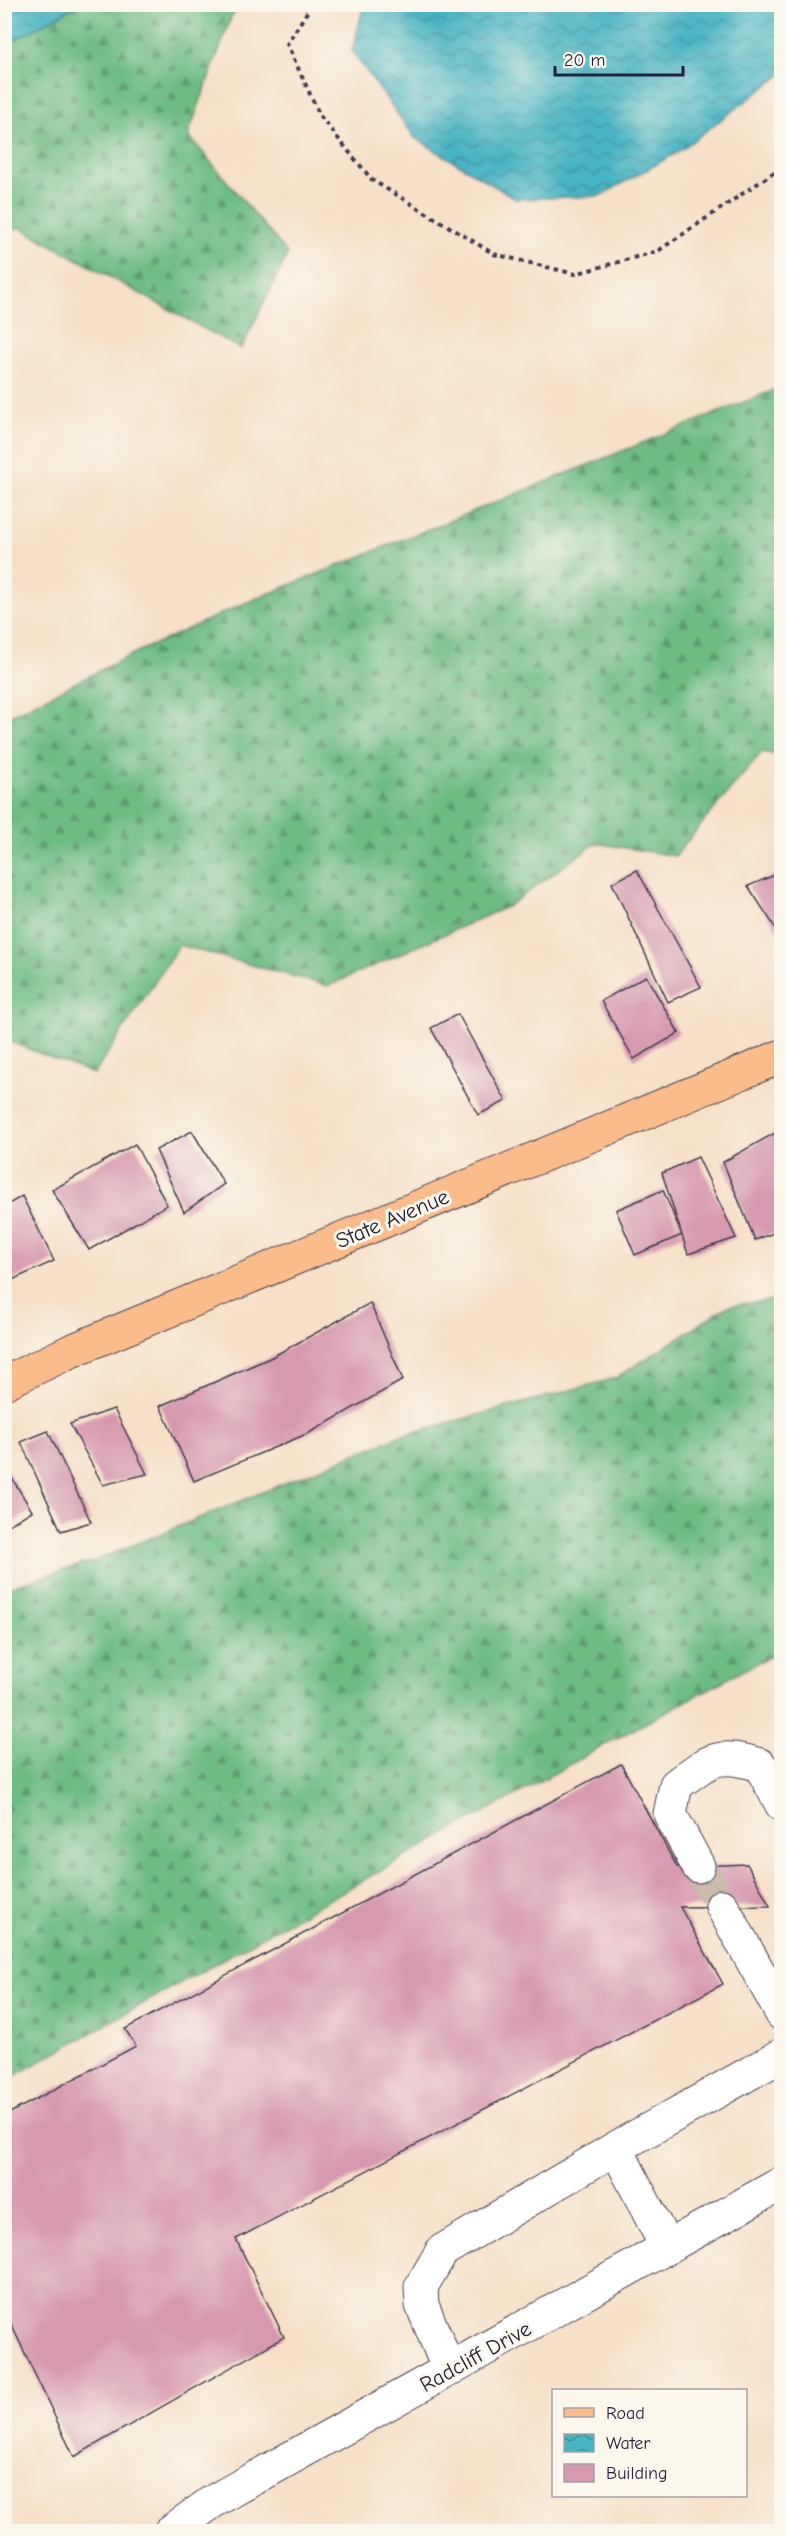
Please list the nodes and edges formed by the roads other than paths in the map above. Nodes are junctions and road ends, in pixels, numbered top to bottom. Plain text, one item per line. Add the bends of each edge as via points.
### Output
1 (782, 1056) edge
2 (4, 1383) edge
3 (782, 1805) edge
4 (698, 1866) tunnel mouth
5 (722, 1906) tunnel mouth
6 (782, 2014) edge
7 (782, 2055) edge
8 (616, 2148) junction
9 (782, 2183) edge
10 (668, 2248) junction
11 (449, 2370) junction
12 (170, 2532) edge

1 - 2 main road, State Avenue
3 - 4 street via 760,1765 732,1757 705,1763 676,1785 670,1814
5 - 6 street
7 - 8 street
8 - 10 street
8 - 11 street via 442,2251 421,2287 422,2305
9 - 10 street, Radcliff Drive
10 - 11 street, Radcliff Drive
11 - 12 street, Radcliff Drive via 212,2502

